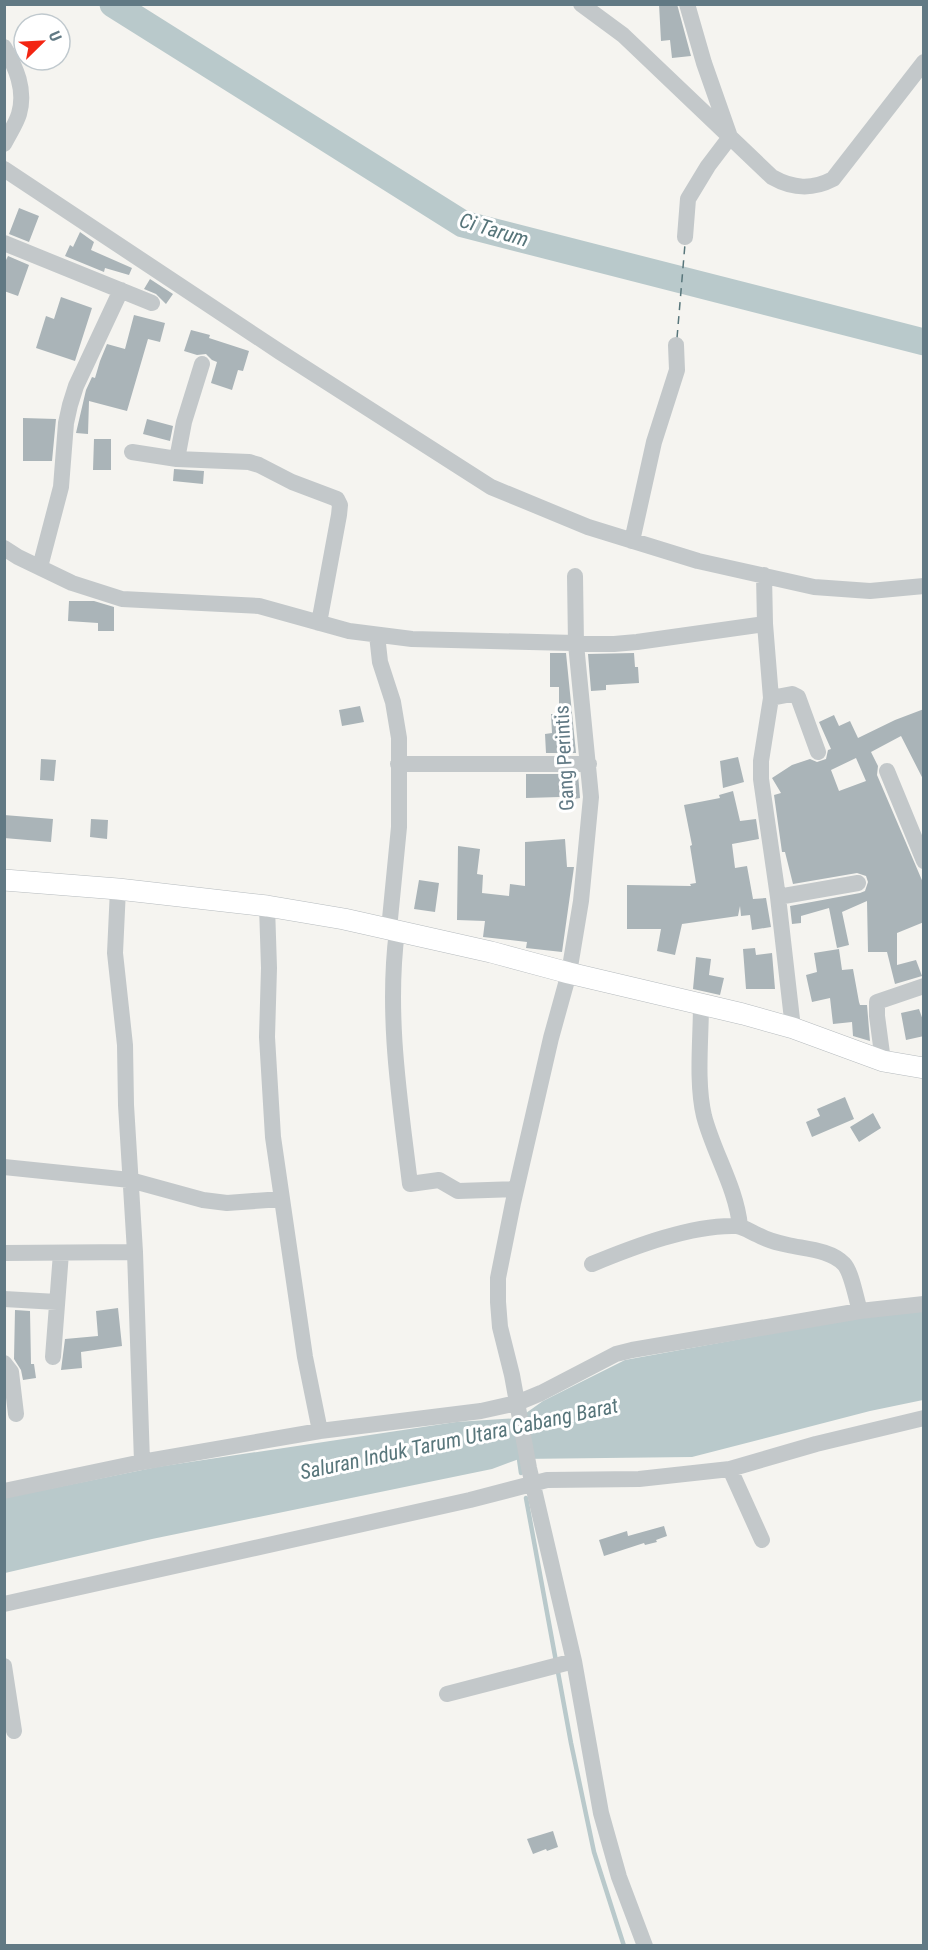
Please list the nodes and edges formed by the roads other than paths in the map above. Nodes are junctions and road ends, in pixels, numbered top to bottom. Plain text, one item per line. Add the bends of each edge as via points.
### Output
1 (581, 4) edge
2 (687, 4) edge
3 (4, 47) edge
4 (924, 62) edge
5 (730, 137) junction
6 (4, 144) edge
7 (4, 169) edge
8 (685, 237) dead end
9 (4, 243) edge
10 (121, 290) junction
11 (152, 303) dead end
12 (676, 345) dead end
13 (202, 364) dead end
14 (132, 452) dead end
15 (177, 459) junction
16 (632, 540) junction
17 (4, 548) edge
18 (40, 567) junction
19 (764, 575) junction
20 (575, 576) dead end
21 (922, 587) edge
22 (319, 622) junction
23 (765, 624) junction
24 (377, 635) junction
25 (576, 644) junction
26 (771, 698) junction
27 (818, 752) dead end
28 (398, 764) junction
29 (589, 764) junction
30 (887, 771) dead end
31 (924, 861) edge
32 (4, 880) edge
33 (858, 883) dead end
34 (118, 889) junction
35 (778, 897) junction
36 (267, 906) junction
37 (393, 930) junction
38 (569, 973) junction
39 (924, 986) edge
40 (701, 1004) junction
41 (793, 1028) junction
42 (884, 1061) junction
43 (924, 1068) edge
44 (4, 1167) edge
45 (130, 1180) junction
46 (516, 1189) junction
47 (282, 1199) junction
48 (740, 1226) junction
49 (135, 1252) junction
50 (4, 1253) edge
51 (61, 1253) junction
52 (592, 1264) dead end
53 (4, 1299) edge
54 (57, 1302) junction
55 (924, 1304) edge
56 (860, 1311) junction
57 (53, 1357) dead end
58 (4, 1363) edge
59 (518, 1411) junction
60 (16, 1414) dead end
61 (924, 1418) edge
62 (320, 1431) junction
63 (142, 1462) junction
64 (730, 1468) junction
65 (531, 1476) junction
66 (4, 1491) edge
67 (762, 1540) dead end
68 (4, 1604) edge
69 (569, 1662) junction
70 (4, 1666) edge
71 (447, 1694) dead end
72 (14, 1731) dead end
73 (645, 1946) edge

1 - 5 street via 623,36
2 - 5 street
3 - 6 street via 16,67 21,89 19,114
4 - 5 street via 844,166 824,184 804,188 782,183
5 - 8 street via 688,199
7 - 16 street via 491,487 588,527
9 - 10 street
10 - 11 street
10 - 18 street via 70,405 61,487
12 - 16 street via 677,370 654,442
13 - 15 street
14 - 15 street
15 - 22 street via 249,462 337,499 339,515
16 - 19 street via 698,561
17 - 18 street
18 - 22 street via 72,583 122,599 259,606
19 - 21 street via 814,587 870,591
19 - 23 street
20 - 25 street, Gang Perintis
22 - 24 street
23 - 25 street via 637,642
23 - 26 street
24 - 25 street
24 - 28 street via 380,662 397,721
25 - 29 street, Gang Perintis
26 - 27 street via 792,694 798,697
26 - 35 street via 761,761
28 - 29 street
28 - 37 street
29 - 38 street, Gang Perintis via 591,797
30 - 31 street
32 - 34 main road
33 - 35 street
34 - 36 main road
34 - 45 street via 115,953 125,1045
35 - 41 street
36 - 37 main road
36 - 47 street via 267,1037 273,1137
37 - 38 main road
37 - 46 street via 398,1089 410,1184 440,1180 458,1191
38 - 40 main road
38 - 46 street, Gang Perintis
39 - 42 street via 877,1002
40 - 41 main road
40 - 48 street via 702,1106 738,1206
41 - 42 main road
42 - 43 main road
44 - 45 street
45 - 47 street via 203,1200 227,1203
45 - 49 street
46 - 59 street, Gang Perintis via 498,1278 498,1302
47 - 62 street
48 - 52 street via 696,1230
48 - 56 street via 784,1245 840,1260 846,1267
49 - 51 street
49 - 63 street
50 - 51 street
51 - 54 street
53 - 54 street
54 - 57 street
55 - 56 street
56 - 59 street via 616,1354 541,1394
58 - 60 street via 11,1372
59 - 62 street via 481,1411
59 - 65 street, Gang Perintis
61 - 64 street
62 - 63 street
63 - 66 street
64 - 65 street via 639,1479
64 - 67 street
65 - 68 street via 470,1500
65 - 69 street, Gang Perintis
69 - 71 street
69 - 73 street, Gang Perintis via 601,1813 619,1877
70 - 72 street

